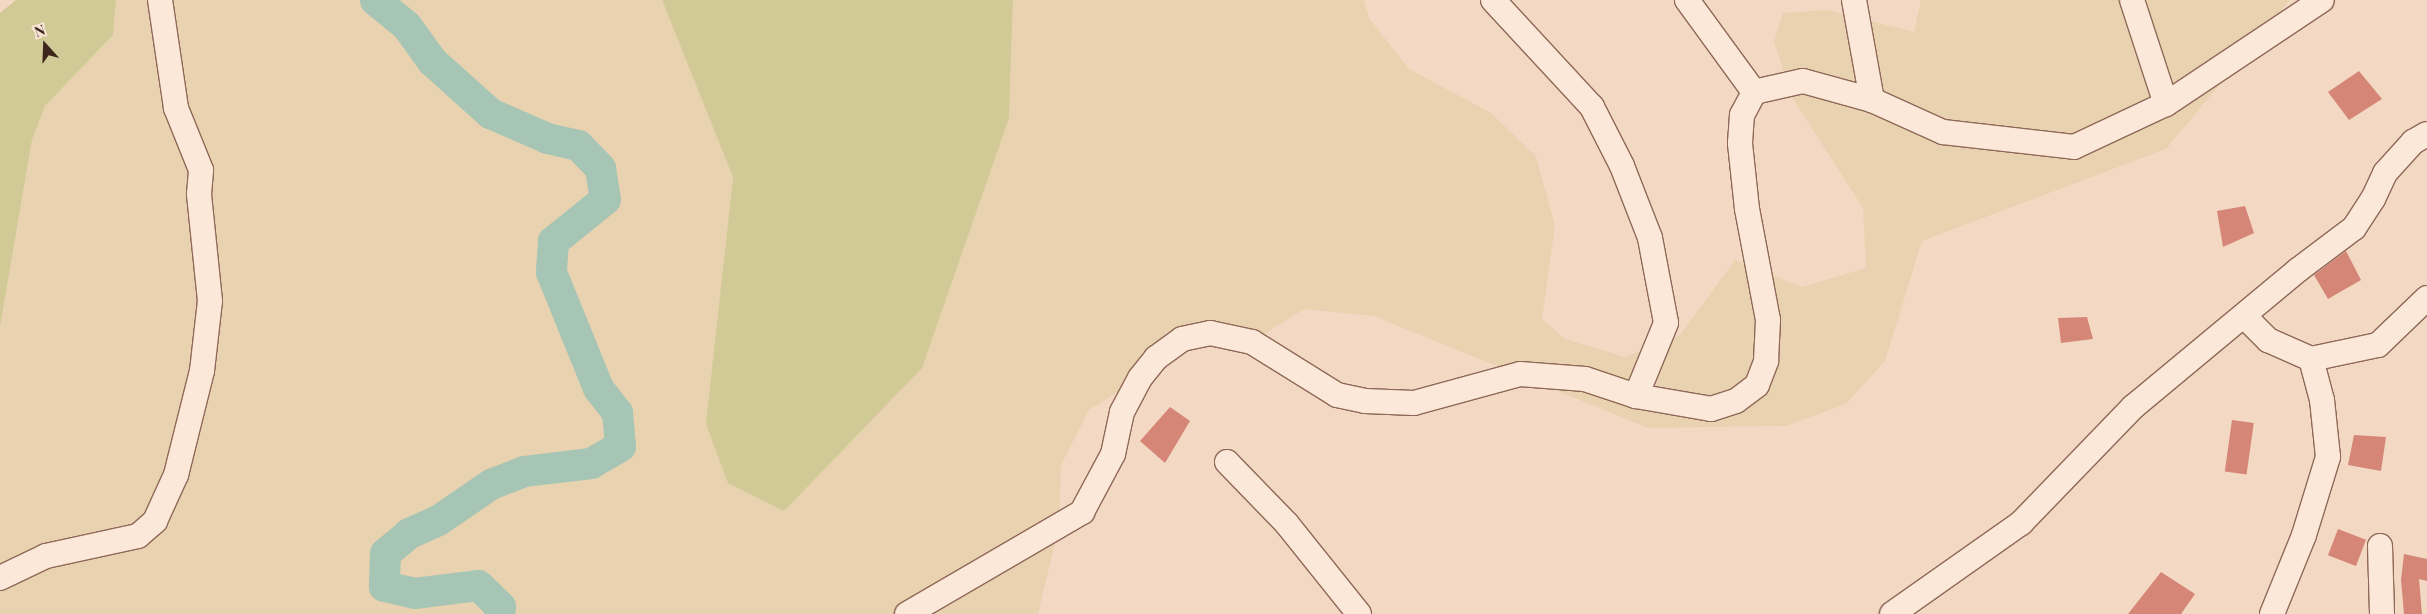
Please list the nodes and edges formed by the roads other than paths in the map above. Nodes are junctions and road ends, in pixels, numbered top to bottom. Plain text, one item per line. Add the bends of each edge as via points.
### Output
1 (160, 0) edge
2 (1493, 0) edge
3 (1686, 0) edge
4 (1854, 0) edge
5 (2322, 0) edge
6 (2134, 1) edge
7 (1754, 92) junction
8 (1872, 100) junction
9 (2166, 104) junction
10 (2427, 134) edge
11 (2427, 298) edge
12 (2245, 317) junction
13 (2310, 359) junction
14 (1636, 396) junction
15 (1227, 462) dead end
16 (2380, 546) dead end
17 (0, 578) edge
18 (907, 614) edge
19 (1359, 614) edge
20 (1892, 614) edge
21 (2272, 614) edge
22 (2382, 614) edge

1 - 17 street via 176,108 200,170 199,194 210,301 202,371 176,475 155,521 138,536 46,556
2 - 14 street via 1592,108 1622,166 1650,238 1666,323
3 - 7 street
4 - 8 street
5 - 9 street
6 - 9 street
7 - 8 street via 1803,81
7 - 14 street via 1742,116 1740,143 1746,209 1768,320 1766,361 1757,385 1736,401 1711,409
8 - 9 street via 1943,132 2074,147
10 - 12 street via 2413,142 2385,173 2354,228 2298,270
11 - 13 street via 2378,345
12 - 13 street via 2268,340
12 - 20 street via 2207,344 2133,407 2021,523
13 - 21 street via 2322,400 2328,457 2304,535
14 - 18 street via 1585,379 1520,374 1414,403 1365,401 1328,391 1252,342 1210,333 1182,339 1156,358 1140,378 1122,412 1113,454 1082,512
15 - 19 street via 1287,524
16 - 22 street

